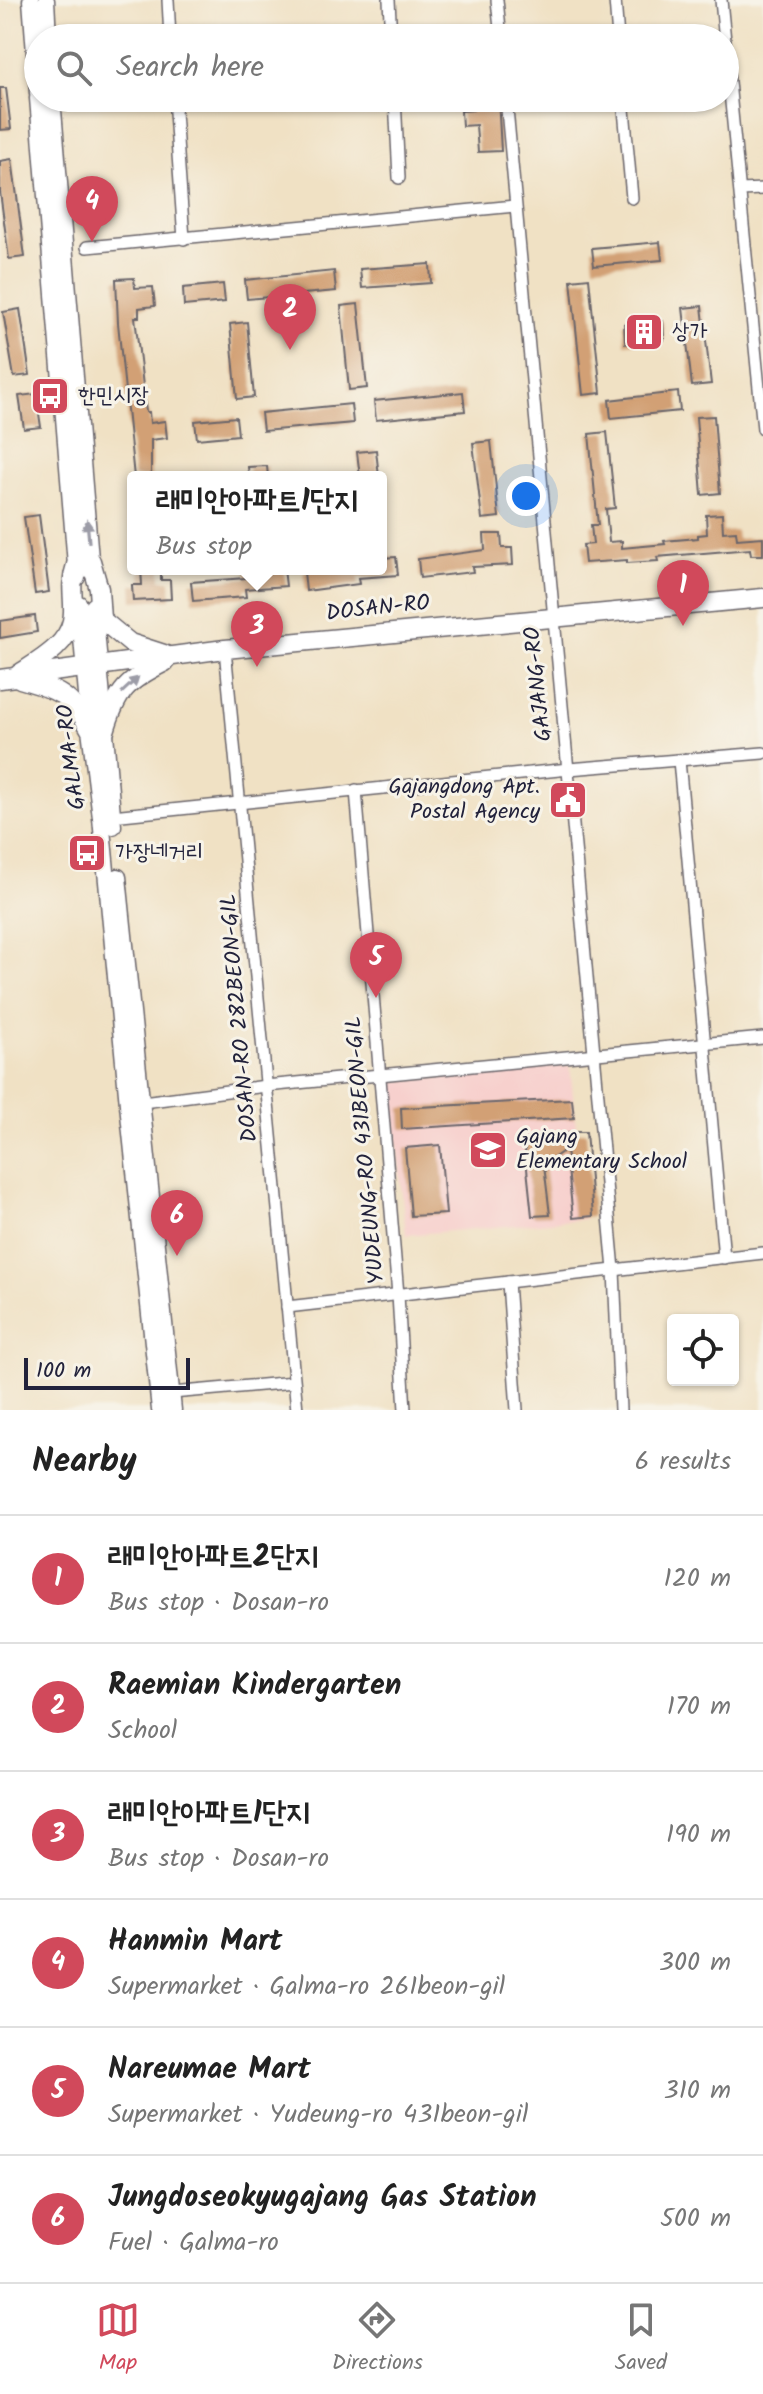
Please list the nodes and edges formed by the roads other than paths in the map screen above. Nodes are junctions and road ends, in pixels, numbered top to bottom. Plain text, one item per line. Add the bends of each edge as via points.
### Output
1 (31, 0) edge
2 (46, 0) edge
3 (168, 0) edge
4 (389, 0) edge
5 (497, 0) edge
6 (615, 0) edge
7 (721, 0) edge
8 (33, 24) edge
9 (47, 24) edge
10 (169, 24) edge
11 (390, 24) edge
12 (500, 24) edge
13 (617, 24) edge
14 (723, 24) edge
15 (40, 112) edge
16 (53, 112) edge
17 (175, 112) edge
18 (396, 112) edge
19 (507, 112) edge
20 (624, 112) edge
21 (732, 112) edge
22 (399, 178) dead end
23 (763, 189) edge
24 (740, 190) junction
25 (632, 198) dead end
26 (515, 206) junction
27 (184, 239) junction
28 (87, 247) dead end
29 (763, 429) edge
30 (84, 563) junction
31 (763, 598) edge
32 (552, 616) junction
33 (225, 649) junction
34 (174, 657) junction
35 (91, 666) junction
36 (7, 678) edge
37 (97, 730) junction
38 (763, 753) edge
39 (679, 760) junction
40 (569, 769) junction
41 (356, 790) junction
42 (239, 802) junction
43 (112, 816) junction
44 (763, 1038) edge
45 (703, 1043) junction
46 (594, 1054) junction
47 (380, 1076) junction
48 (266, 1086) junction
49 (134, 1103) junction
50 (763, 1253) edge
51 (724, 1258) junction
52 (614, 1270) junction
53 (508, 1282) junction
54 (398, 1295) junction
55 (287, 1307) junction
56 (294, 1382) junction
57 (172, 1402) edge
58 (160, 1410) edge
59 (297, 1410) edge
60 (405, 1410) edge
61 (517, 1410) edge
62 (620, 1410) edge

1 - 8 main road, GALMA-RO
2 - 9 main road
3 - 10 street
4 - 11 street
5 - 12 street
6 - 13 street
7 - 14 street
15 - 30 main road, GALMA-RO
30 -> 16 main road, GALMA-RO
17 - 27 street
18 - 22 street
19 - 26 street, GAJANG-RO
20 - 25 street
21 - 24 street
23 - 24 street
24 - 29 street
26 - 27 street
26 - 32 street, GAJANG-RO
27 - 28 street
30 - 34 main road via 99,589 101,619 130,643
30 - 35 main road, GALMA-RO
30 - 36 main road via 71,581 72,622 61,641
31 - 32 main road, DOSAN-RO
32 - 33 main road, DOSAN-RO
32 - 40 street, GAJANG-RO
33 - 34 main road, DOSAN-RO
33 - 42 street, DOSAN-RO 282BEON-GIL
34 - 35 main road, DOSAN-RO
37 -> 34 main road via 126,685
35 - 36 main road, DOSAN-RO
35 - 37 main road, GALMA-RO
36 - 37 main road via 55,689
37 - 43 main road, GALMA-RO
37 - 49 main road, GALMA-RO via 102,827
38 - 39 street
39 - 40 street
39 - 45 street
40 - 41 street
40 - 46 street, GAJANG-RO
41 - 42 street
41 - 47 street, YUDEUNG-RO 431BEON-GIL
42 - 43 street
42 - 48 street, DOSAN-RO 282BEON-GIL
43 - 49 main road, GALMA-RO
44 - 45 street
45 - 46 street
45 - 51 street
46 - 47 street
46 - 52 street, GAJANG-RO
47 - 48 street
47 - 54 street, YUDEUNG-RO 431BEON-GIL
48 - 49 street
48 - 55 street, DOSAN-RO 282BEON-GIL
49 - 57 main road, GALMA-RO
49 - 58 main road, GALMA-RO
50 - 51 street
51 - 52 street
52 - 53 street
52 - 62 street, GAJANG-RO
53 - 54 street
53 - 61 street
54 - 55 street
54 - 60 street, YUDEUNG-RO 431BEON-GIL
55 - 56 street, DOSAN-RO 282BEON-GIL
56 - 57 street
56 - 59 street, DOSAN-RO 282BEON-GIL

